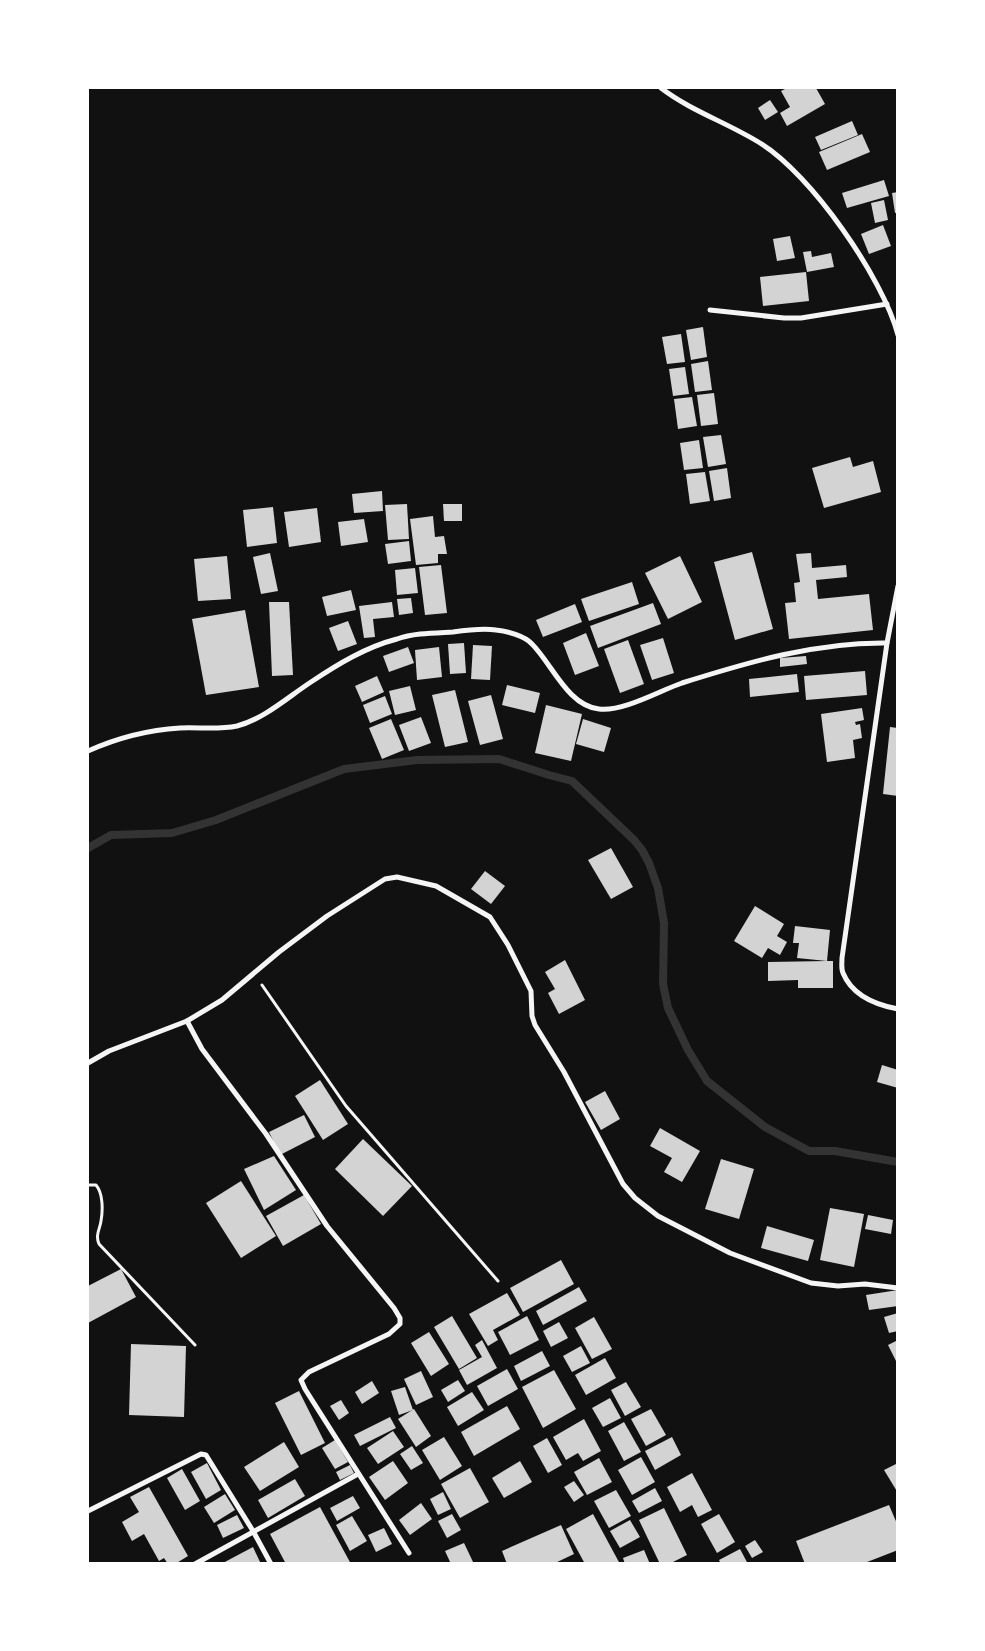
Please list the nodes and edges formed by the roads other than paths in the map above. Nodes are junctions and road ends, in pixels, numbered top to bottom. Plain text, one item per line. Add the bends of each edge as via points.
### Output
1 (661, 88) edge
2 (887, 304) junction
3 (710, 310) dead end
4 (898, 335) edge
5 (898, 586) edge
6 (887, 643) junction
7 (88, 751) edge
8 (898, 1009) edge
9 (187, 1021) junction
10 (88, 1064) edge
11 (898, 1288) edge
12 (358, 1474) junction
13 (88, 1511) edge
14 (253, 1531) junction
15 (409, 1553) dead end
16 (195, 1564) edge
17 (271, 1564) edge

1 - 2 street via 680,102 762,144 789,166 816,194 846,234
2 - 3 street via 801,318
2 - 4 street
5 - 6 street
6 - 7 street via 860,642 803,650 729,668 619,708 600,709 584,705 573,696 531,642 515,635 497,630 426,634 398,638 345,660 250,722 236,726 148,731
6 - 8 street via 842,972 851,986 867,1000
9 - 10 street via 109,1051
9 - 11 street via 222,1000 279,952 385,879 409,878 436,886 490,917 508,945 531,991 535,1025 564,1072 623,1184 639,1202 658,1216 730,1253 811,1283
9 - 12 street via 202,1049 266,1134 327,1226 400,1318 400,1324 389,1334 309,1372 301,1380
12 - 14 street
12 - 15 street
13 - 14 street via 204,1454
14 - 16 street
14 - 17 street

